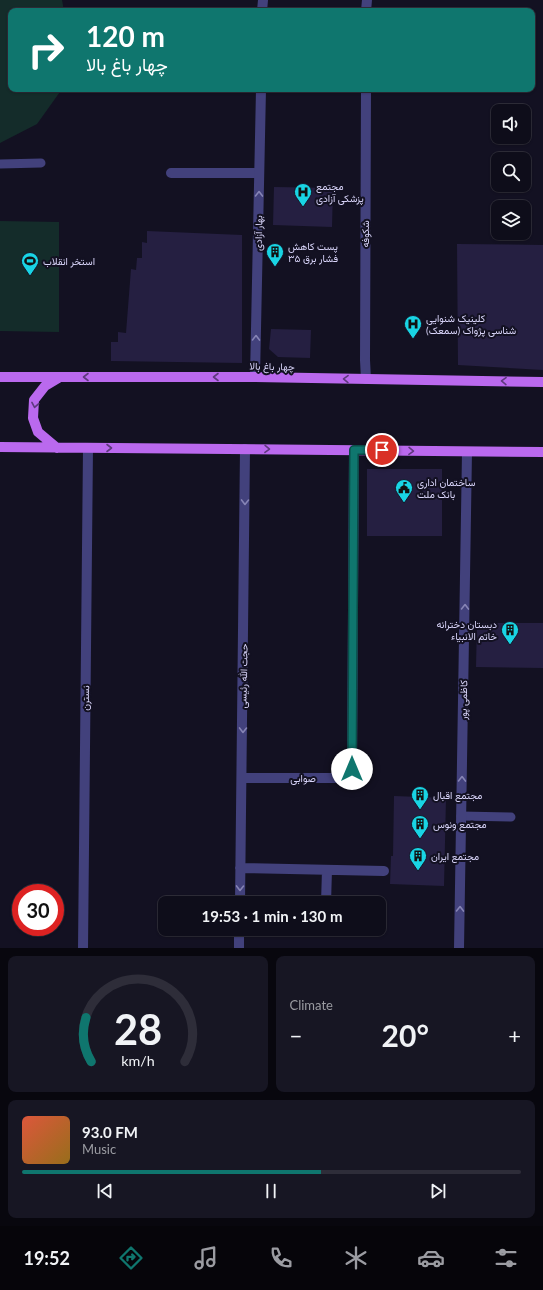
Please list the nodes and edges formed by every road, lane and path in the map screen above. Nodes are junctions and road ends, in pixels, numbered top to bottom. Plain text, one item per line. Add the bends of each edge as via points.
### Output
1 (261, 92) edge
2 (366, 92) edge
3 (41, 163) dead end
4 (0, 164) edge
5 (171, 173) dead end
6 (259, 173) junction
7 (0, 377) edge
8 (60, 377) junction
9 (255, 377) junction
10 (366, 379) junction
11 (543, 382) edge
12 (0, 447) edge
13 (57, 448) junction
14 (88, 448) junction
15 (245, 449) junction
16 (354, 450) junction
17 (467, 452) junction
18 (543, 452) edge
19 (242, 778) junction
20 (461, 816) junction
21 (511, 817) dead end
22 (240, 868) junction
23 (326, 870) junction
24 (384, 872) dead end
25 (240, 896) edge
26 (326, 896) edge
27 (239, 936) edge
28 (83, 948) edge
29 (239, 948) edge
30 (459, 948) edge

1 - 6 street, بهار آزادی
2 - 10 street, شکوفه
3 - 4 lane
5 - 6 street
9 -> 6 street, بهار آزادی
7 - 8 main road, چهار باغ بالا
9 -> 8 main road, چهار باغ بالا
8 -> 13 main road via 45,386 34,400 34,418 38,432
10 -> 9 main road, چهار باغ بالا
11 -> 10 main road, چهار باغ بالا
12 - 13 main road
13 - 14 main road
14 -> 15 main road
14 - 28 street, نسترن
15 -> 16 main road
15 -> 19 street, حجت الله رئیسی
16 -> 17 main road
16 - 19 street, صوابی via 350,775 343,778
17 - 18 main road
20 -> 17 street, کاظمی پور
19 - 22 street, حجت الله رئیسی
20 - 21 lane
30 -> 20 street, کاظمی پور
22 - 23 street
22 -> 25 street, حجت الله رئیسی
23 - 24 street
23 - 26 street
27 - 29 street

